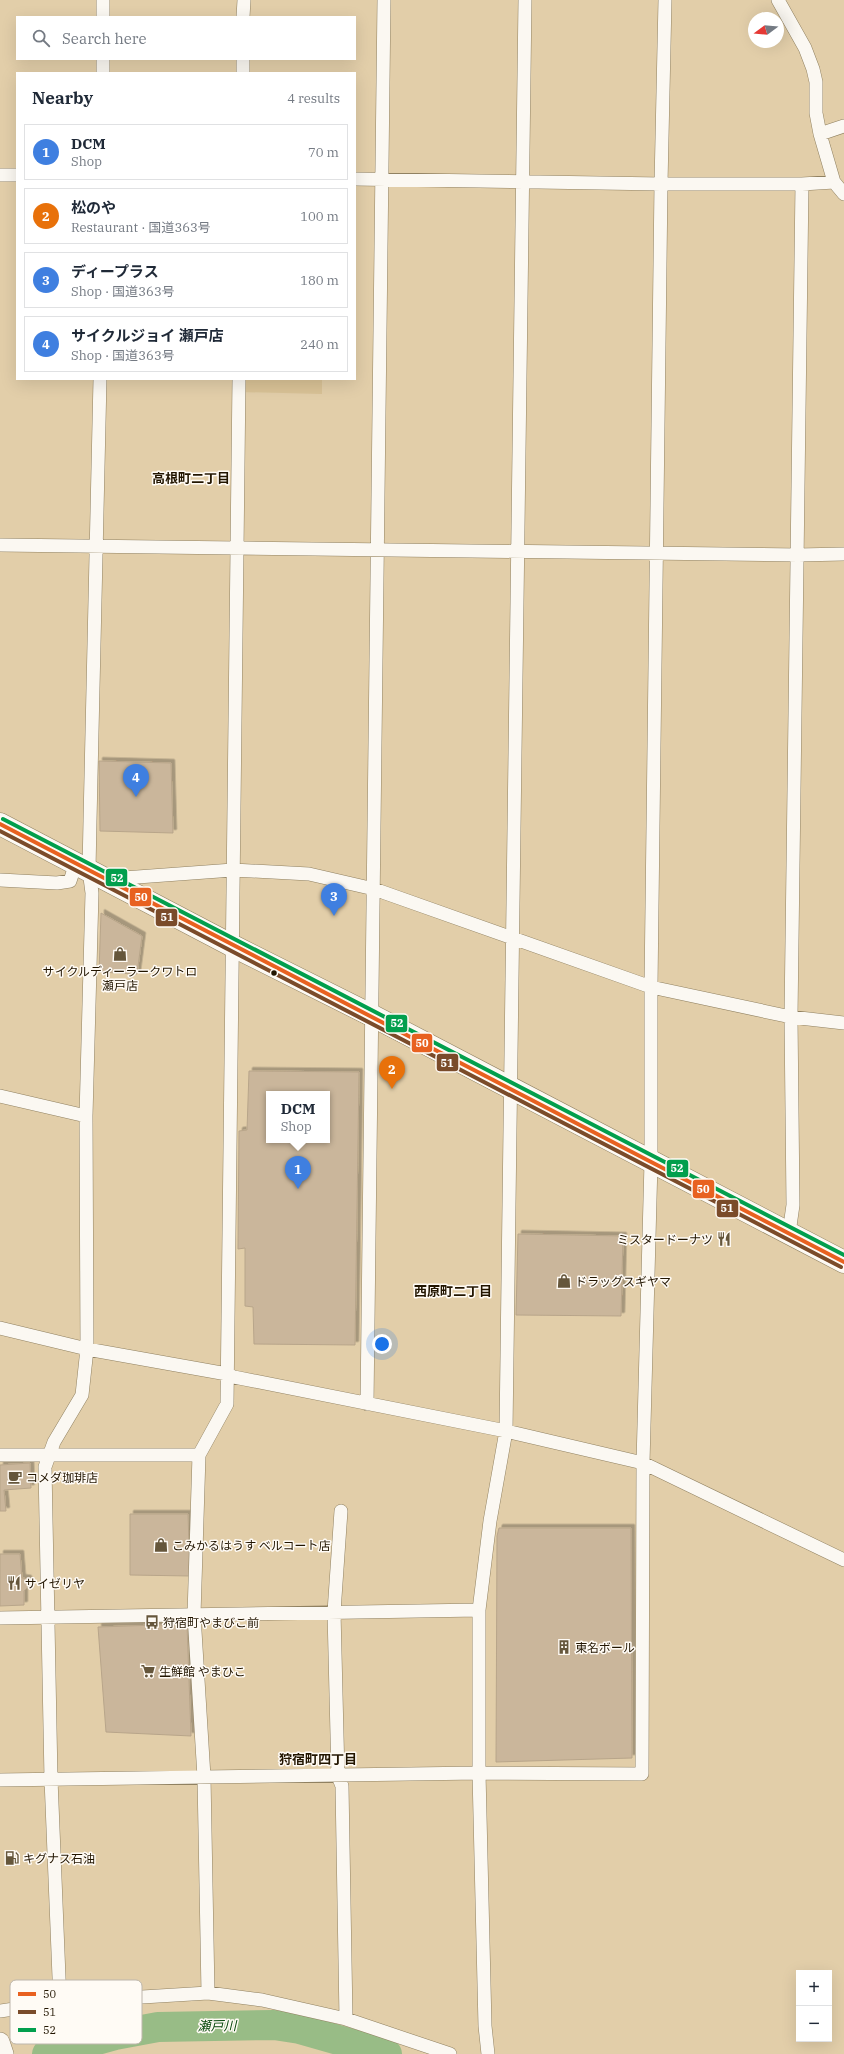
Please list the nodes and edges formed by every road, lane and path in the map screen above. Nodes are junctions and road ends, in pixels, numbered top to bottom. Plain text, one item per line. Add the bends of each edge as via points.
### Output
1 (103, 0) edge
2 (244, 0) edge
3 (384, 0) edge
4 (525, 0) edge
5 (665, 0) edge
6 (778, 0) edge
7 (103, 16) edge
8 (243, 16) edge
9 (103, 60) edge
10 (243, 60) edge
11 (103, 72) edge
12 (243, 72) edge
13 (843, 127) edge
14 (820, 134) junction
15 (0, 175) edge
16 (16, 175) edge
17 (356, 179) edge
18 (381, 179) junction
19 (523, 181) junction
20 (834, 182) junction
21 (661, 184) junction
22 (802, 184) junction
23 (844, 194) edge
24 (100, 380) edge
25 (239, 380) edge
26 (0, 545) edge
27 (97, 547) junction
28 (237, 548) junction
29 (378, 550) junction
30 (518, 552) junction
31 (658, 554) junction
32 (844, 554) edge
33 (798, 555) junction
34 (0, 824) edge
35 (233, 870) junction
36 (91, 871) junction
37 (0, 880) edge
38 (374, 889) junction
39 (512, 937) junction
40 (231, 945) junction
41 (651, 987) junction
42 (371, 1016) junction
43 (792, 1017) junction
44 (844, 1023) edge
45 (511, 1088) junction
46 (0, 1096) edge
47 (86, 1116) junction
48 (651, 1162) junction
49 (789, 1233) junction
50 (844, 1262) edge
51 (0, 1328) edge
52 (87, 1349) junction
53 (227, 1374) junction
54 (367, 1404) junction
55 (506, 1431) junction
56 (0, 1455) edge
57 (48, 1455) junction
58 (199, 1455) junction
59 (644, 1463) junction
60 (341, 1511) dead end
61 (844, 1560) edge
62 (479, 1610) junction
63 (334, 1612) junction
64 (194, 1615) junction
65 (47, 1617) junction
66 (0, 1618) edge
67 (479, 1773) junction
68 (338, 1776) junction
69 (204, 1777) junction
70 (51, 1779) junction
71 (0, 1780) edge
72 (59, 1980) edge
73 (208, 1993) junction
74 (142, 1997) edge
75 (10, 2010) edge
76 (0, 2012) edge
77 (346, 2019) junction
78 (0, 2042) edge
79 (4, 2054) edge
80 (450, 2054) edge
81 (488, 2054) edge

1 - 7 street
2 - 8 street
3 - 18 street
4 - 19 street
5 - 21 street
6 - 14 street via 805,48 813,69
9 - 11 street
10 - 12 street
13 - 14 street
14 - 20 street
15 - 16 street
17 - 18 street
18 - 19 street
18 - 29 street
19 - 21 street
19 - 30 street
20 - 22 street
20 - 23 street
21 - 22 street
21 - 31 street
22 - 33 street
24 - 27 street
25 - 28 street
26 - 27 street
27 - 28 street
27 - 36 street
28 - 29 street
28 - 35 street
29 - 30 street
29 - 38 street
30 - 31 street
30 - 39 street
31 - 33 street
31 - 41 street
32 - 33 street
33 - 43 street
34 - 36 highway
35 - 36 street
35 - 38 street via 309,874
35 - 40 street
36 - 37 street via 70,881 57,883
36 - 40 highway
36 - 47 street
38 - 39 street
38 - 42 street
39 - 41 street
39 - 45 street
40 - 42 highway
40 - 53 street
41 - 43 street
41 - 48 street
42 - 45 highway
42 - 54 street
43 - 44 street
43 - 49 street via 793,1205
45 - 48 highway
45 - 55 street
46 - 47 street
47 - 52 street
48 - 49 highway
48 - 59 street
49 - 50 highway
51 - 52 street
52 - 53 street
52 - 57 street via 82,1395
53 - 54 street
53 - 58 street via 227,1404
54 - 55 street
55 - 59 street
55 - 62 street via 490,1521
56 - 57 street
57 - 58 street
57 - 65 street via 45,1467
58 - 64 street
59 - 61 street
59 - 67 street via 642,1774
60 - 63 street
62 - 63 street
62 - 67 street
63 - 64 street
63 - 68 street
64 - 65 street
64 - 69 street
65 - 66 street
65 - 70 street
67 - 68 street
67 - 81 street via 485,2026
68 - 69 street
68 - 77 street via 342,1786
69 - 70 street
69 - 73 street
70 - 71 street
70 - 72 street
73 - 74 street
73 - 77 street via 262,2000
75 - 76 street
77 - 80 street
78 - 79 main road

